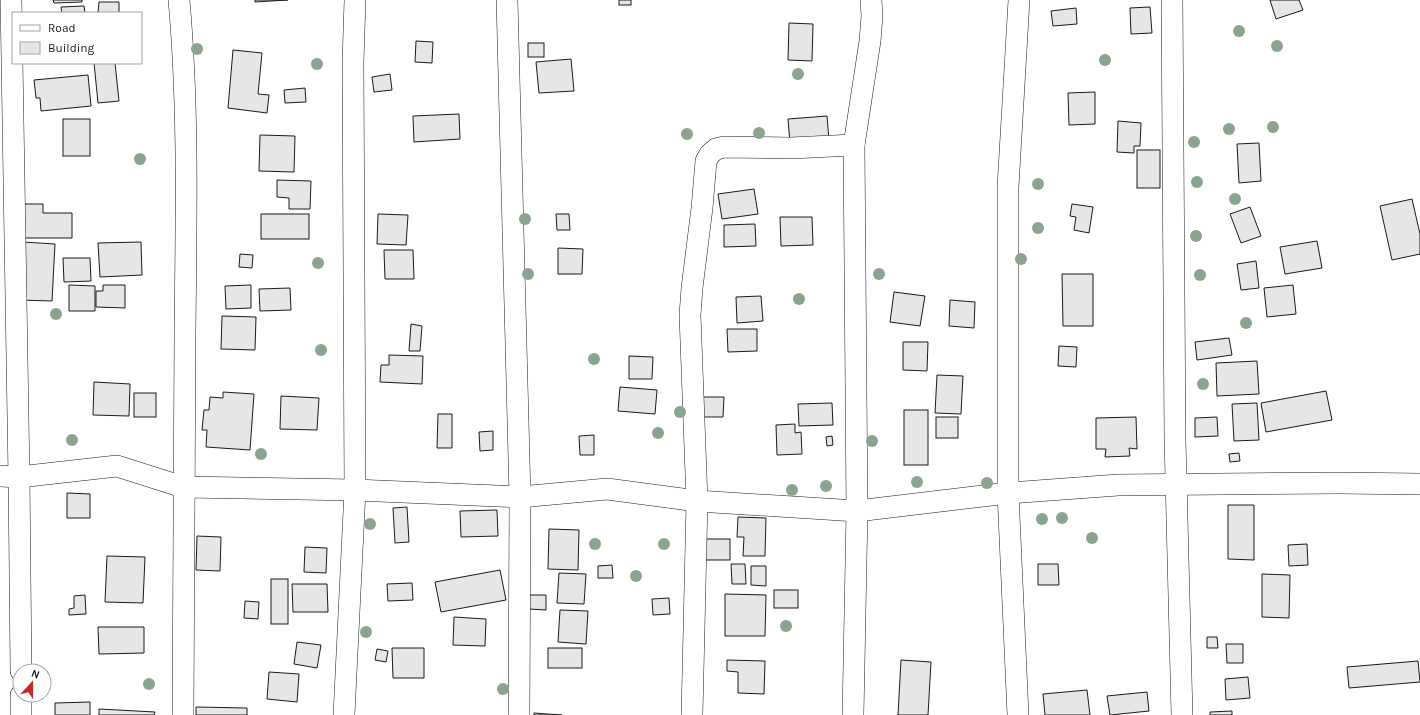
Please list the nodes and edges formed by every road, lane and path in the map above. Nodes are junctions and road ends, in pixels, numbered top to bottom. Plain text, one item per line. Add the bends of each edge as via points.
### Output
1 (11, 0) edge
2 (180, 0) edge
3 (355, 0) edge
4 (508, 0) edge
5 (871, 0) edge
6 (1019, 0) edge
7 (1172, 0) edge
8 (854, 145) junction
9 (10, 477) edge
10 (1176, 484) junction
11 (1420, 484) edge
12 (183, 486) junction
13 (355, 490) junction
14 (1008, 494) junction
15 (520, 497) junction
16 (696, 501) junction
17 (857, 511) junction
18 (21, 663) edge
19 (21, 703) edge
20 (21, 715) edge
21 (183, 715) edge
22 (344, 715) edge
23 (519, 715) edge
24 (692, 715) edge
25 (853, 715) edge
26 (1018, 715) edge
27 (1182, 715) edge

1 - 9 street
2 - 12 street via 187,144
3 - 13 street
4 - 15 street
5 - 8 street via 870,41
6 - 14 street via 1008,187
7 - 10 street
8 - 16 street via 791,148 724,147 716,149 706,162 690,315
8 - 17 street
9 - 12 street via 117,466
9 - 18 street
10 - 11 street
10 - 14 street via 1118,485
10 - 27 street
12 - 13 street
12 - 21 street
13 - 15 street
13 - 22 street
14 - 17 street
14 - 26 street
15 - 16 street via 607,489
15 - 23 street
16 - 17 street
16 - 24 street
17 - 25 street
19 - 20 street

